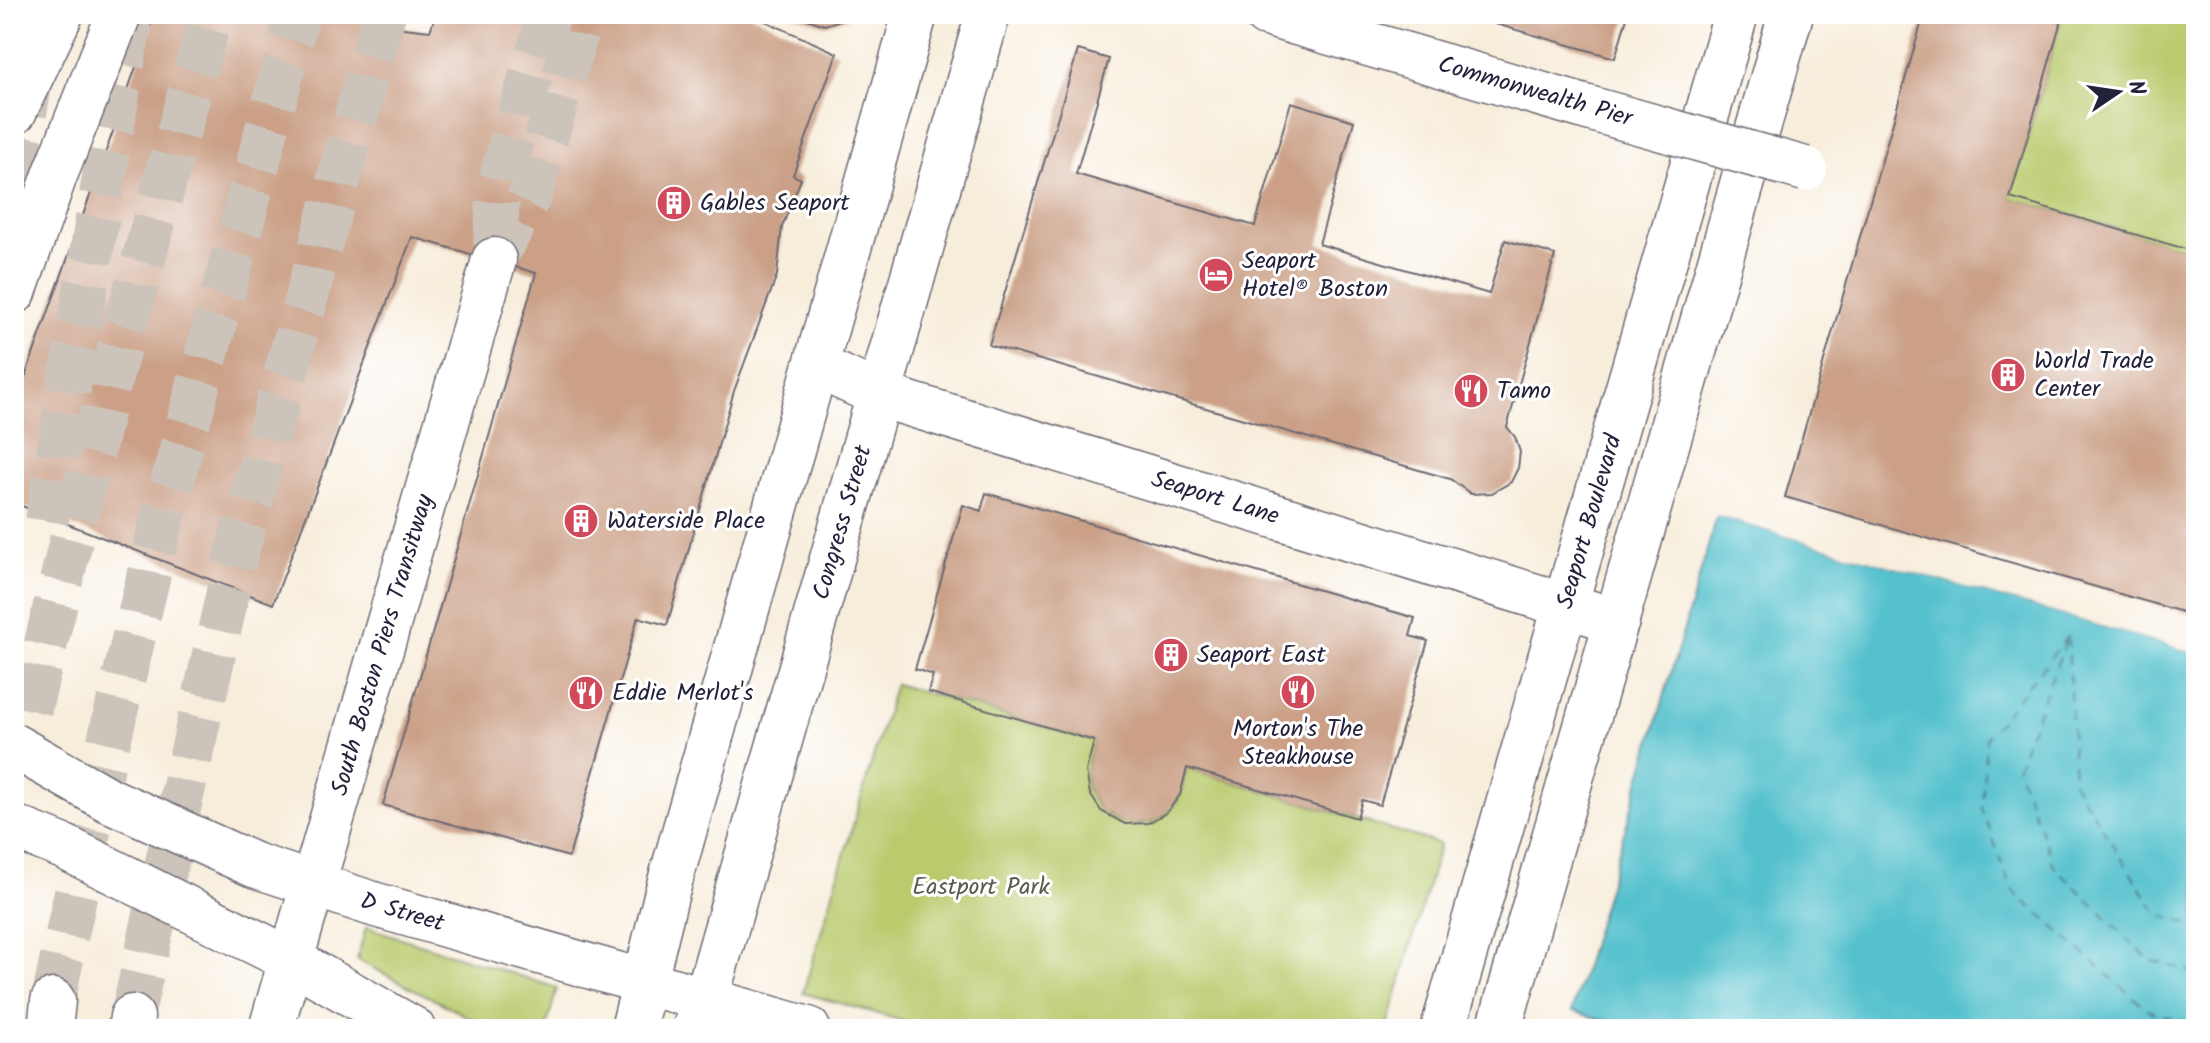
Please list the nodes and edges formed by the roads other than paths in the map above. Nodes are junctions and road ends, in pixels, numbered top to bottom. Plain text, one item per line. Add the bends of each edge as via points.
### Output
1 (20, 14) edge
2 (61, 14) edge
3 (119, 14) edge
4 (915, 14) edge
5 (988, 14) edge
6 (1266, 14) edge
7 (1736, 14) edge
8 (1791, 14) edge
9 (14, 31) tunnel mouth
10 (14, 112) tunnel mouth
11 (1805, 169) dead end
12 (494, 260) tunnel mouth
13 (14, 292) edge
14 (817, 366) junction
15 (880, 395) junction
16 (1565, 605) junction
17 (1617, 621) junction
18 (14, 746) edge
19 (14, 827) edge
20 (312, 885) junction
21 (291, 960) junction
22 (643, 981) junction
23 (700, 1014) edge
24 (271, 1029) edge
25 (413, 1029) edge
26 (633, 1029) edge
27 (808, 1029) edge
28 (1443, 1029) edge
29 (1499, 1029) edge

1 - 9 main road
2 - 10 main road
3 - 13 main road
4 - 14 main road
5 - 15 main road, Congress Street
6 - 11 main road, Commonwealth Pier, bridge
7 - 16 main road, Seaport Boulevard
8 - 17 main road
12 - 20 main road, South Boston Piers Transitway
14 - 15 main road, Seaport Lane
14 - 22 main road
15 - 16 main road, Seaport Lane
15 - 23 main road, Congress Street
16 - 17 main road, Seaport Lane
16 - 28 main road, Seaport Boulevard
17 - 29 main road
18 - 20 main road, D Street via 155,822
19 - 21 main road
20 - 21 main road, South Boston Piers Transitway
20 - 22 main road, D Street
21 - 24 main road, South Boston Piers Transitway
21 - 25 main road
22 - 23 main road, D Street
22 - 26 main road
23 - 27 main road, D Street

